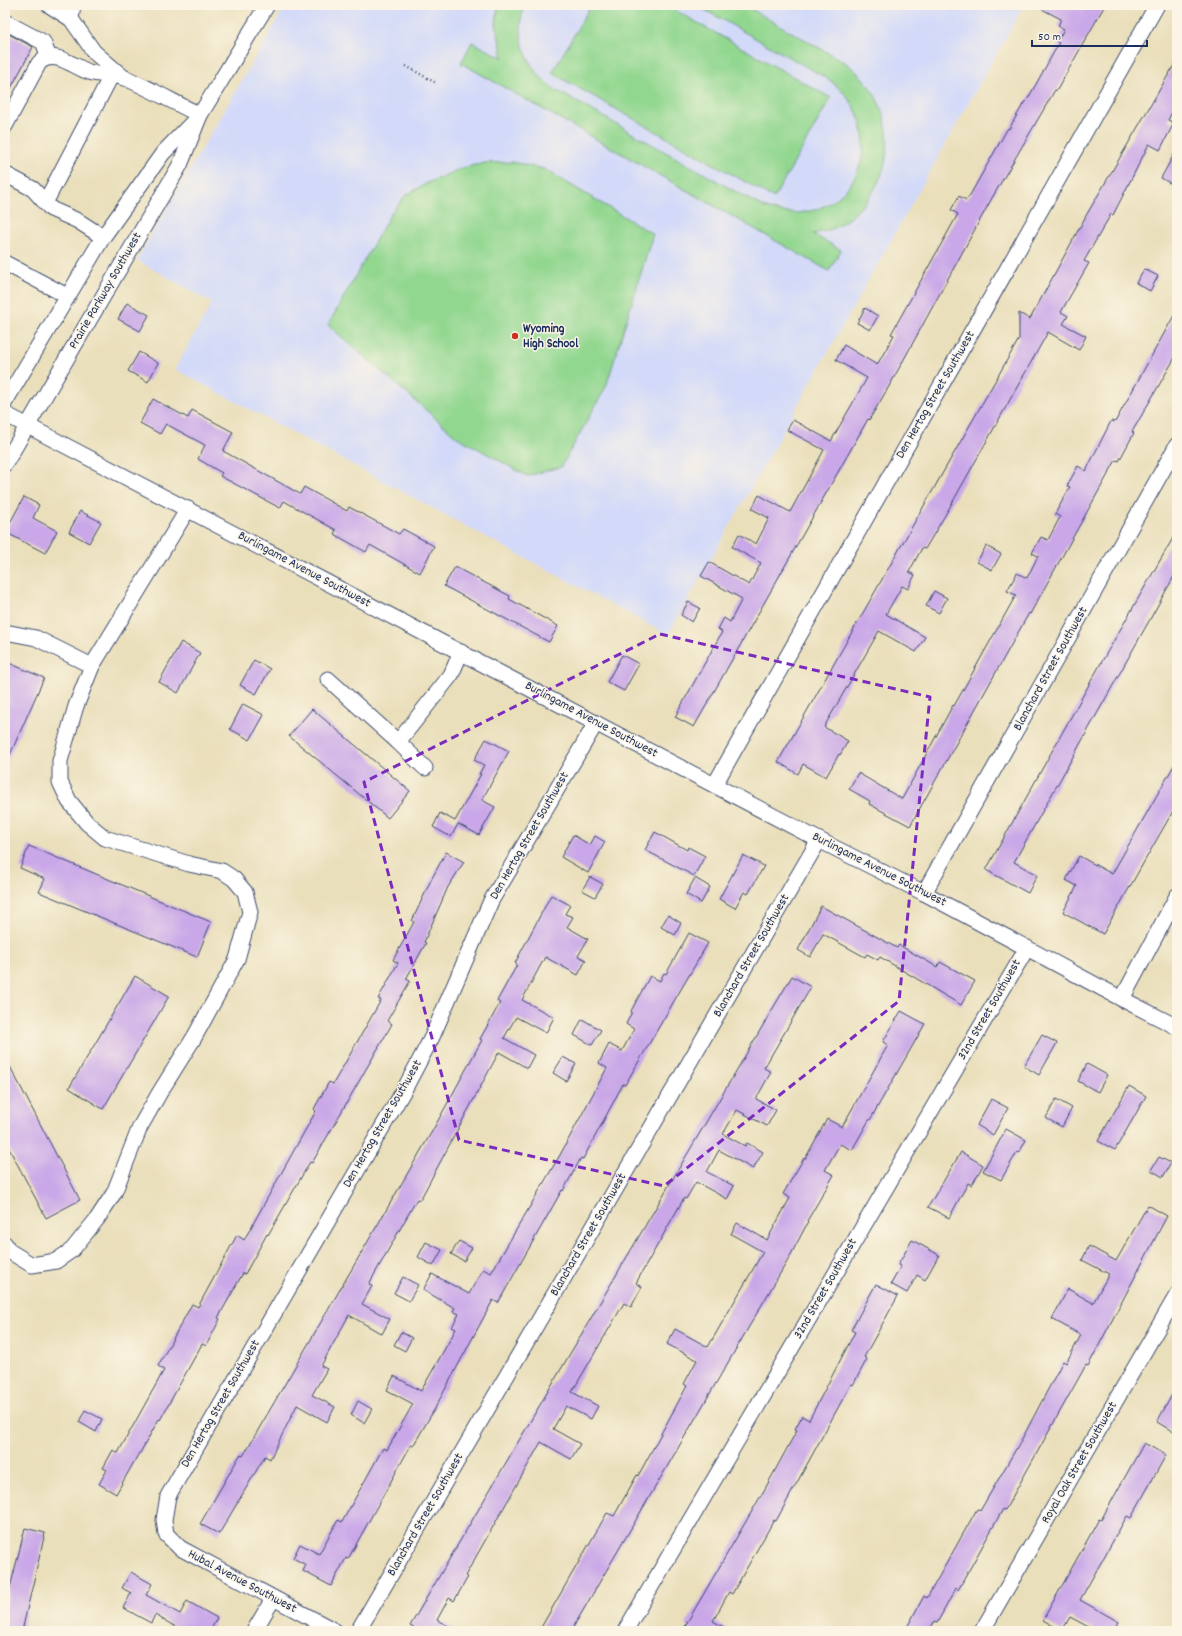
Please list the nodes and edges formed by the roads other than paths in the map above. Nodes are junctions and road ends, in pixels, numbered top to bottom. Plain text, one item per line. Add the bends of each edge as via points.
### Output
1 (49, 5) edge
2 (267, 5) edge
3 (1157, 5) edge
4 (72, 12) edge
5 (5, 22) edge
6 (49, 57) junction
7 (118, 77) junction
8 (200, 115) junction
9 (5, 126) edge
10 (5, 174) edge
11 (45, 202) junction
12 (103, 237) junction
13 (5, 263) edge
14 (67, 296) junction
15 (5, 402) edge
16 (5, 414) edge
17 (28, 425) junction
18 (1177, 445) edge
19 (5, 464) edge
20 (188, 509) junction
21 (5, 632) edge
22 (461, 652) junction
23 (92, 666) junction
24 (328, 679) dead end
25 (596, 723) junction
26 (398, 742) junction
27 (425, 768) dead end
28 (715, 784) junction
29 (819, 840) junction
30 (924, 893) junction
31 (1177, 896) edge
32 (1027, 948) junction
33 (1122, 999) junction
34 (1177, 1027) edge
35 (5, 1244) edge
36 (1177, 1295) edge
37 (164, 1520) joint
38 (273, 1599) junction
39 (254, 1631) edge
40 (335, 1631) edge
41 (358, 1631) edge
42 (625, 1631) edge
43 (982, 1631) edge

1 - 4 street
2 - 8 street, Prairie Parkway Southwest
3 - 28 street, Den Hertog Street Southwest
4 - 7 street via 94,52
5 - 6 street via 43,42
6 - 7 street via 89,72
6 - 9 street via 38,63
7 - 8 street
7 - 11 street
8 - 12 street, Prairie Parkway Southwest via 163,153
8 - 17 street, Prairie Parkway Southwest via 180,165
10 - 11 street via 33,189
11 - 12 street via 53,211 78,221
12 - 14 street, Prairie Parkway Southwest
13 - 14 street
14 - 15 street, Prairie Parkway Southwest
16 - 17 street, Burlingame Avenue Southwest
17 - 19 street, Prairie Parkway Southwest
17 - 20 street, Burlingame Avenue Southwest
18 - 30 street, Blanchard Street Southwest
20 - 22 street, Burlingame Avenue Southwest
20 - 23 street
21 - 23 street via 36,638
22 - 25 street, Burlingame Avenue Southwest
22 - 26 street via 451,675
23 - 35 street via 76,706 60,761 60,782 69,801 87,823 105,838 189,864 222,871 234,879 245,892 250,912 237,959 196,1036 140,1127 114,1193 97,1219 72,1250 56,1261 32,1265 9,1251
24 - 26 street
25 - 28 street, Burlingame Avenue Southwest
25 - 37 street, Den Hertog Street Southwest via 491,901 432,1037 404,1090 168,1496
26 - 27 street
28 - 29 street, Burlingame Avenue Southwest
29 - 30 street, Burlingame Avenue Southwest
29 - 41 street, Blanchard Street Southwest
30 - 32 street, Burlingame Avenue Southwest
31 - 33 street
32 - 33 street, Burlingame Avenue Southwest
32 - 42 street, 32nd Street Southwest
33 - 34 street, Burlingame Avenue Southwest
36 - 43 street, Royal Oak Street Southwest
37 - 38 street, Hubal Avenue Southwest via 166,1534 180,1548
38 - 39 street
38 - 40 street, Hubal Avenue Southwest

